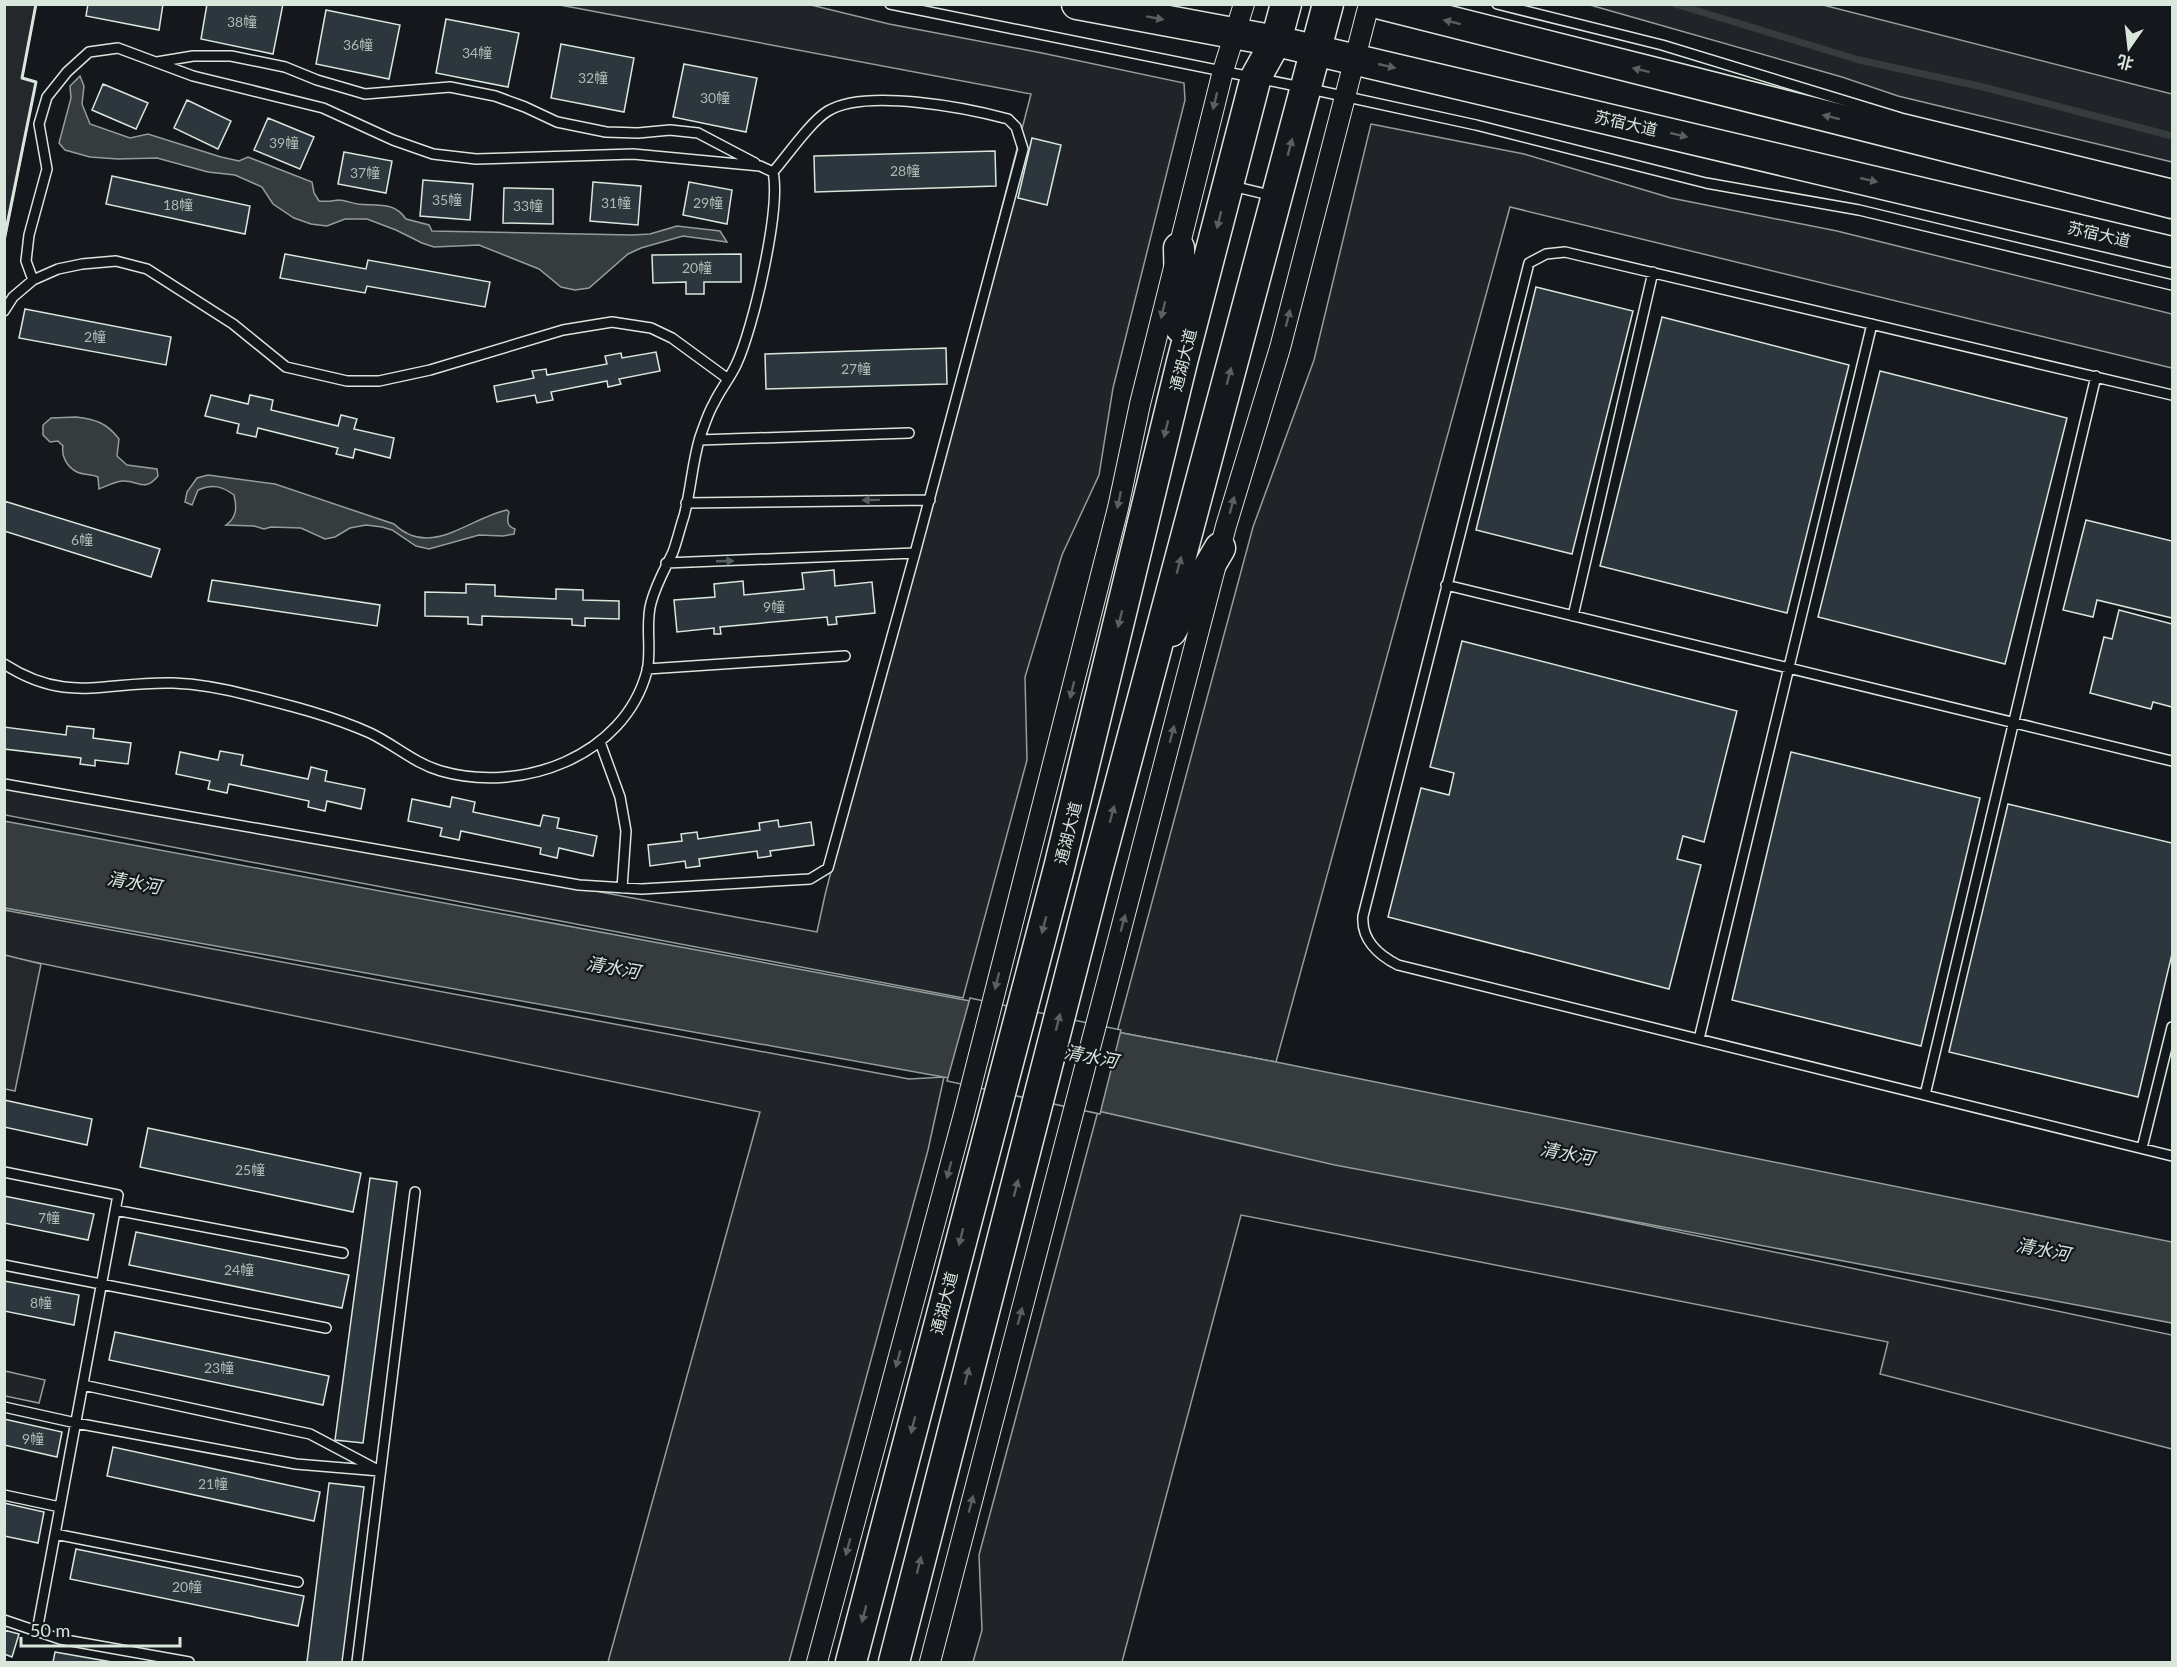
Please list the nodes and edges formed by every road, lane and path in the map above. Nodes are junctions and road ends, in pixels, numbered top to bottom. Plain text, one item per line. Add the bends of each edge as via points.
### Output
1 (890, 4) edge
2 (1077, 4) edge
3 (1244, 4) edge
4 (1286, 4) edge
5 (1328, 4) edge
6 (1369, 4) edge
7 (1381, 4) edge
8 (1497, 4) edge
9 (1235, 33) junction
10 (1276, 41) junction
11 (1316, 50) junction
12 (1354, 59) junction
13 (154, 62) junction
14 (1223, 71) junction
15 (1256, 77) junction
16 (1306, 88) junction
17 (1344, 96) junction
18 (760, 166) junction
19 (773, 172) junction
20 (2172, 184) edge
21 (1228, 185) junction
22 (1276, 196) junction
23 (2172, 203) edge
24 (1179, 248) junction
25 (2172, 252) edge
26 (1653, 272) junction
27 (33, 280) junction
28 (2172, 285) edge
29 (4, 311) edge
30 (1872, 324) junction
31 (1182, 362) junction
32 (2096, 376) junction
33 (728, 379) junction
34 (2172, 395) edge
35 (909, 433) dead end
36 (699, 440) junction
37 (930, 500) junction
38 (686, 503) junction
39 (1221, 548) junction
40 (915, 554) junction
41 (666, 563) junction
42 (1446, 585) junction
43 (1573, 616) junction
44 (845, 656) dead end
45 (1153, 662) junction
46 (4, 664) edge
47 (1789, 668) junction
48 (647, 669) junction
49 (2013, 723) junction
50 (600, 742) junction
51 (2172, 761) edge
52 (4, 784) edge
53 (622, 888) junction
54 (2172, 1027) edge
55 (1699, 1039) junction
56 (1925, 1095) junction
57 (978, 1116) junction
58 (2142, 1148) junction
59 (2172, 1155) edge
60 (4, 1172) edge
61 (415, 1192) dead end
62 (115, 1210) junction
63 (343, 1253) dead end
64 (4, 1264) edge
65 (102, 1283) junction
66 (326, 1328) dead end
67 (83, 1385) junction
68 (4, 1407) edge
69 (76, 1423) junction
70 (380, 1471) junction
71 (4, 1495) edge
72 (60, 1507) junction
73 (56, 1534) junction
74 (298, 1582) dead end
75 (4, 1620) edge
76 (37, 1631) junction
77 (189, 1662) edge
78 (357, 1662) edge
79 (817, 1662) edge
80 (851, 1662) edge
81 (894, 1662) edge
82 (930, 1662) edge

1 - 14 lane
2 -> 9 main road, 苏宿大道
3 - 9 street
4 - 10 main road, 通湖大道
5 - 11 main road
6 - 12 street
23 -> 7 main road
8 - 20 lane via 1662,45 1901,118
9 - 10 main road, 苏宿大道
9 - 14 street
10 - 11 main road, 苏宿大道
10 - 15 main road, 通湖大道
11 - 12 main road, 苏宿大道
11 - 16 main road
12 - 17 street
12 -> 25 main road, 苏宿大道
13 - 18 lane via 193,76 323,108 433,154 476,159 633,154
13 - 18 lane via 231,56 285,67 365,94 459,88 495,96 557,123 606,132 698,133
13 - 27 lane via 118,48 89,52 47,97 39,124 47,169 26,261
14 - 15 lane
14 -> 24 street
15 - 16 lane
15 - 21 main road, 通湖大道
16 - 17 lane
22 -> 16 main road
17 - 28 lane via 1706,183 1859,210
39 -> 17 street via 1280,348
18 - 19 lane
19 - 33 lane via 776,185 770,235 749,333
19 - 37 lane via 828,111 854,101 939,105 1008,119 1016,127 1023,149
21 - 22 lane
21 -> 31 main road, 通湖大道
45 -> 22 main road
24 - 31 main road
24 -> 57 street via 1118,508 1026,863
26 - 30 lane
26 - 42 lane via 1565,252 1529,263
26 - 43 lane
27 - 29 lane
27 - 33 lane via 82,264 116,261 147,269 233,324 286,367 347,381 379,381 430,370 563,330 612,322 662,333
30 - 32 lane
30 - 47 lane
31 -> 57 main road, 通湖大道 via 1059,868
32 - 34 lane
32 - 49 lane
33 - 36 lane
35 - 36 lane
36 - 38 lane
37 -> 38 lane
37 - 40 lane
38 - 41 lane
39 - 45 main road
82 -> 39 street
41 -> 40 lane
40 - 53 lane via 828,868 810,879
41 - 48 lane via 649,607
42 - 43 lane
42 - 55 lane via 1362,929 1382,957 1398,965
43 - 47 lane
44 - 48 lane
81 -> 45 main road
46 - 50 lane via 41,684 64,689 173,683 240,693 347,723 416,762 439,771 479,778 533,773 584,753
47 - 49 lane
47 - 55 lane
48 - 50 lane via 635,699
49 - 51 lane
49 - 56 lane
50 - 53 lane via 620,797 626,831
52 - 53 lane via 579,885
54 - 58 lane
55 - 56 lane
56 - 58 lane
57 -> 79 street
57 -> 80 main road, 通湖大道
58 - 59 lane
60 - 62 lane via 118,1195
61 - 70 lane
62 - 63 lane
62 - 65 lane
64 - 65 lane
65 - 66 lane
65 - 67 lane
67 - 69 lane
67 - 70 lane via 310,1434
68 - 69 lane
69 - 70 lane via 296,1464
69 - 72 lane
70 - 78 lane
71 - 72 lane
72 - 73 lane
73 - 74 lane
73 - 76 lane
75 - 76 lane
76 - 77 lane via 60,1639

